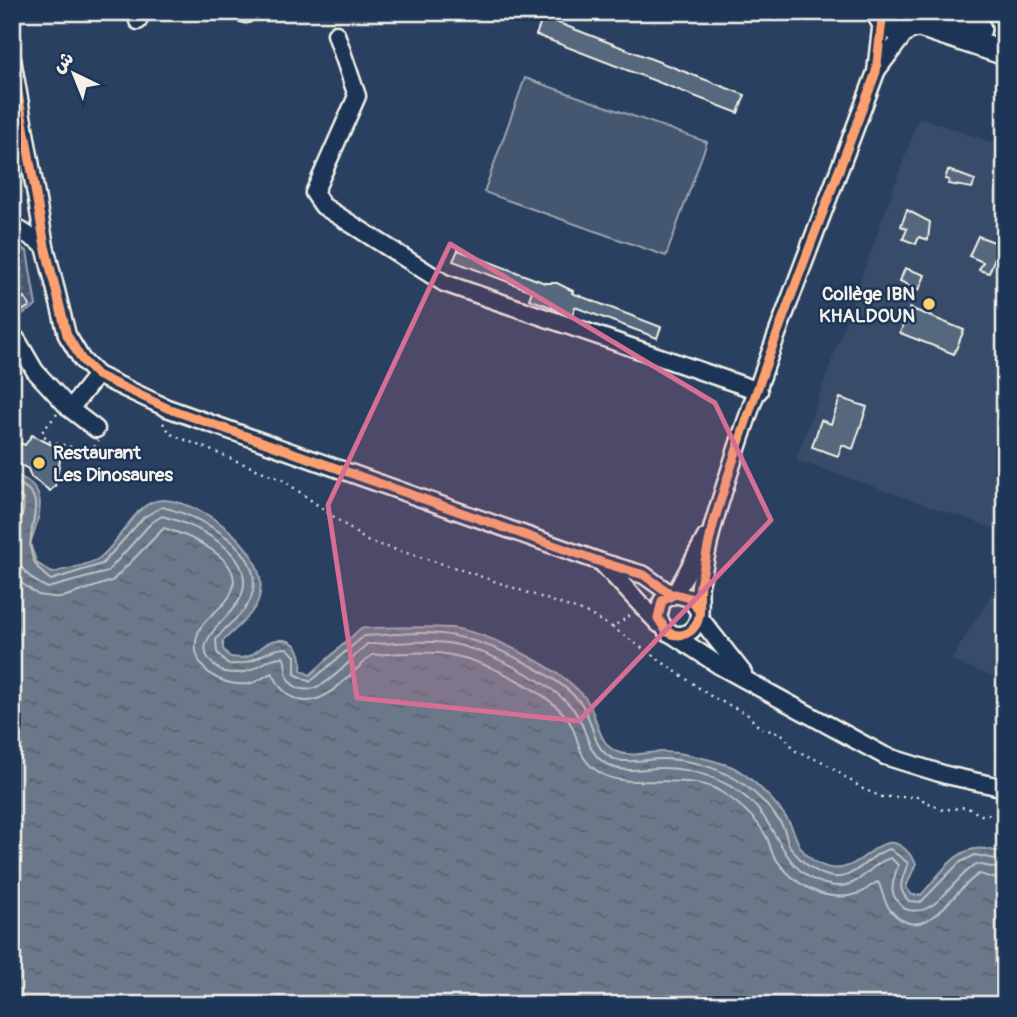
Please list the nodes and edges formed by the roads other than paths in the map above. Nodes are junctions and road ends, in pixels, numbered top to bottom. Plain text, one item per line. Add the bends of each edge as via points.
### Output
1 (942, 12) edge
2 (880, 16) edge
3 (917, 22) edge
4 (336, 34) dead end
5 (1005, 38) edge
6 (1005, 53) edge
7 (12, 60) edge
8 (876, 72) junction
9 (12, 225) edge
10 (45, 246) junction
11 (17, 340) dead end
12 (97, 375) junction
13 (759, 391) junction
14 (68, 406) junction
15 (96, 429) road end
16 (714, 523) junction
17 (601, 562) junction
18 (673, 594) junction
19 (699, 614) junction
20 (659, 624) junction
21 (673, 635) junction
22 (750, 680) junction
23 (1005, 788) edge

1 - 5 highway
2 - 3 highway via 889,27
2 - 8 street
3 - 6 highway
3 - 8 street
4 - 13 street via 357,96 314,193 323,206 444,283
7 - 10 street
8 - 13 street
9 - 10 street
10 - 12 street via 67,335
11 - 14 street via 35,371
12 - 14 street
12 - 17 street via 167,408
13 - 16 street
14 - 15 street
16 - 18 street
16 - 19 street
17 - 18 street via 644,575
17 - 20 street
18 - 19 street via 691,597
18 - 20 street via 659,606
19 - 21 street via 690,632
19 - 22 street
20 - 21 street
21 - 22 street
22 - 23 street via 885,756

